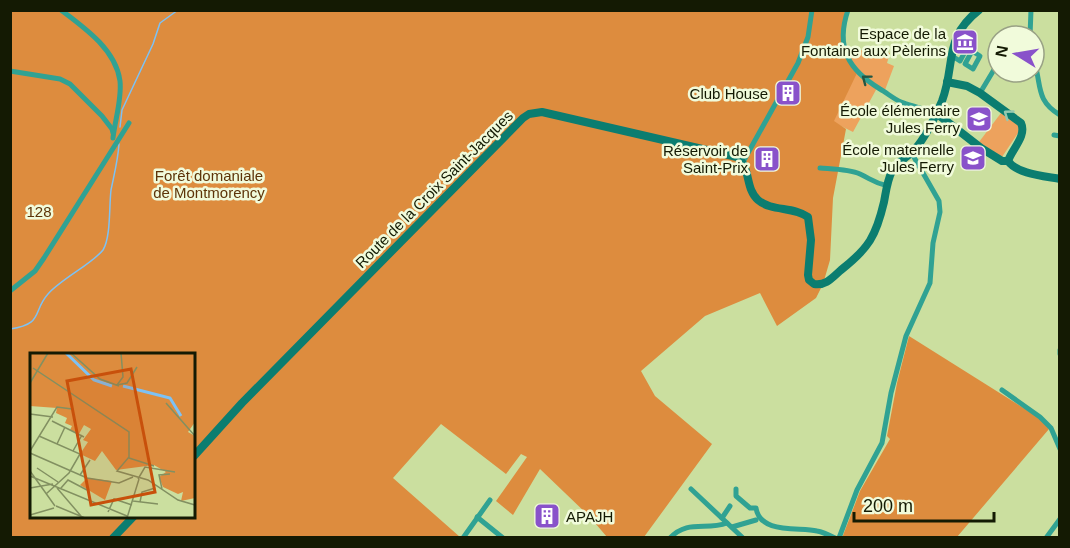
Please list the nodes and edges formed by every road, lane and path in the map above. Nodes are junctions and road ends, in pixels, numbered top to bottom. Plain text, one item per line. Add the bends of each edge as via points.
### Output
1 (61, 10) edge
2 (812, 10) edge
3 (848, 10) edge
4 (979, 10) edge
5 (10, 71) edge
6 (947, 82) junction
7 (986, 83) edge
8 (1040, 84) edge
9 (980, 93) junction
10 (936, 115) junction
11 (1059, 115) edge
12 (129, 123) dead end
13 (113, 138) junction
14 (112, 151) junction
15 (912, 153) junction
16 (1008, 161) junction
17 (743, 162) junction
18 (820, 168) dead end
19 (1059, 179) edge
20 (888, 186) junction
21 (10, 291) edge
22 (1002, 390) dead end
23 (1059, 449) edge
24 (195, 455) edge
25 (691, 489) dead end
26 (736, 489) dead end
27 (490, 500) dead end
28 (730, 506) dead end
29 (477, 517) junction
30 (132, 518) edge
31 (1059, 519) edge
32 (756, 520) dead end
33 (727, 523) junction
34 (113, 537) edge
35 (463, 537) edge
36 (503, 537) edge
37 (670, 537) edge
38 (743, 537) edge
39 (837, 537) edge
40 (1046, 537) edge

1 - 13 street via 114,60 120,82
2 - 17 street via 808,38 798,63
10 -> 3 street via 898,100 854,68 843,42
4 - 6 street via 957,34
5 - 13 street via 70,84 102,116 112,129
6 - 9 street
6 - 10 street
7 - 9 street
8 - 11 street via 1044,103
16 -> 9 street via 1023,126
10 - 15 street
10 - 16 street via 981,148
12 - 14 street
13 - 14 street
14 - 21 street via 44,258
15 - 20 street via 895,168
15 - 39 street via 939,201 930,283 906,336 882,443
16 - 19 street via 1018,169
17 - 20 street via 754,196 764,204 808,217 808,275 811,283 819,285 846,267 870,243
17 - 24 street, Route de la Croix Saint-Jacques via 733,154 542,112 523,117
18 - 20 street via 852,172
22 - 23 street via 1051,428
25 - 33 street
26 - 39 street via 736,496 750,508 756,508 756,513 772,527 818,531
27 - 29 street
28 - 33 street
29 - 35 street
29 - 36 street
30 - 34 street
31 - 40 street
32 - 33 street
33 - 37 street via 685,527
33 - 38 street

